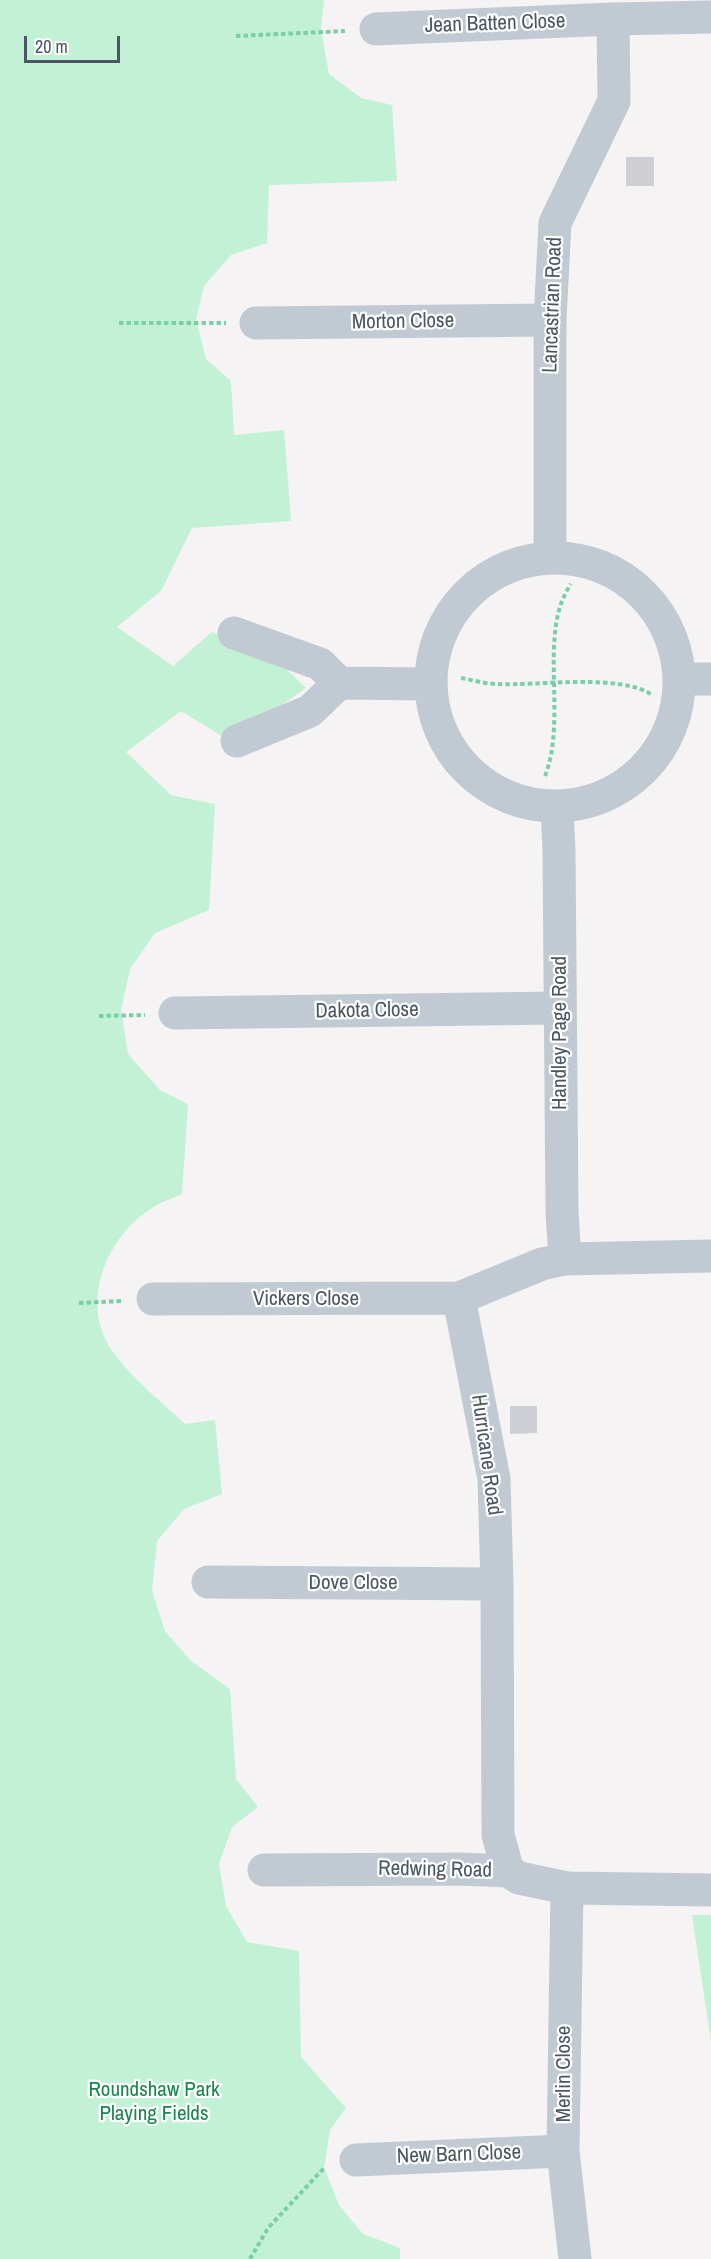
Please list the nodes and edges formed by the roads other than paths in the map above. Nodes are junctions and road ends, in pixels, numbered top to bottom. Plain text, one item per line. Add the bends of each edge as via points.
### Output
1 (711, 17) edge
2 (613, 19) junction
3 (376, 29) road end
4 (550, 320) junction
5 (256, 323) road end
6 (550, 558) junction
7 (234, 633) dead end
8 (431, 676) junction
9 (696, 679) edge
10 (339, 682) junction
11 (237, 741) dead end
12 (542, 805) junction
13 (560, 1008) junction
14 (175, 1013) road end
15 (711, 1256) edge
16 (565, 1259) junction
17 (459, 1298) junction
18 (153, 1299) road end
19 (208, 1582) dead end
20 (497, 1584) junction
21 (264, 1870) dead end
22 (508, 1871) junction
23 (567, 1888) junction
24 (711, 1890) edge
25 (563, 2151) junction
26 (356, 2160) road end
27 (575, 2259) edge

1 - 2 street
2 - 3 street, Jean Batten Close
2 - 4 street, Lancastrian Road via 614,101 555,223
4 - 5 street, Morton Close
4 - 6 street, Lancastrian Road
6 - 8 street via 516,564 485,580 459,603 441,633
6 - 9 street via 587,562 625,579 655,607
7 - 10 street via 320,664
8 - 10 street
8 - 12 street via 438,724 458,761 489,788
9 - 12 street via 660,750 632,780 597,800
10 - 11 street via 310,711
12 - 13 street, Handley Page Road via 559,851
13 - 14 street, Dakota Close
13 - 16 street, Handley Page Road
15 - 16 street
16 - 17 street via 542,1264
17 - 18 street, Vickers Close
17 - 20 street, Hurricane Road via 494,1479
19 - 20 street, Dove Close
20 - 22 street, Hurricane Road via 498,1835
21 - 22 street, Redwing Road
22 - 23 street, Redwing Road via 519,1878
23 - 24 street, Redwing Road
23 - 25 street, Merlin Close
25 - 26 street, New Barn Close
25 - 27 street, Merlin Close

